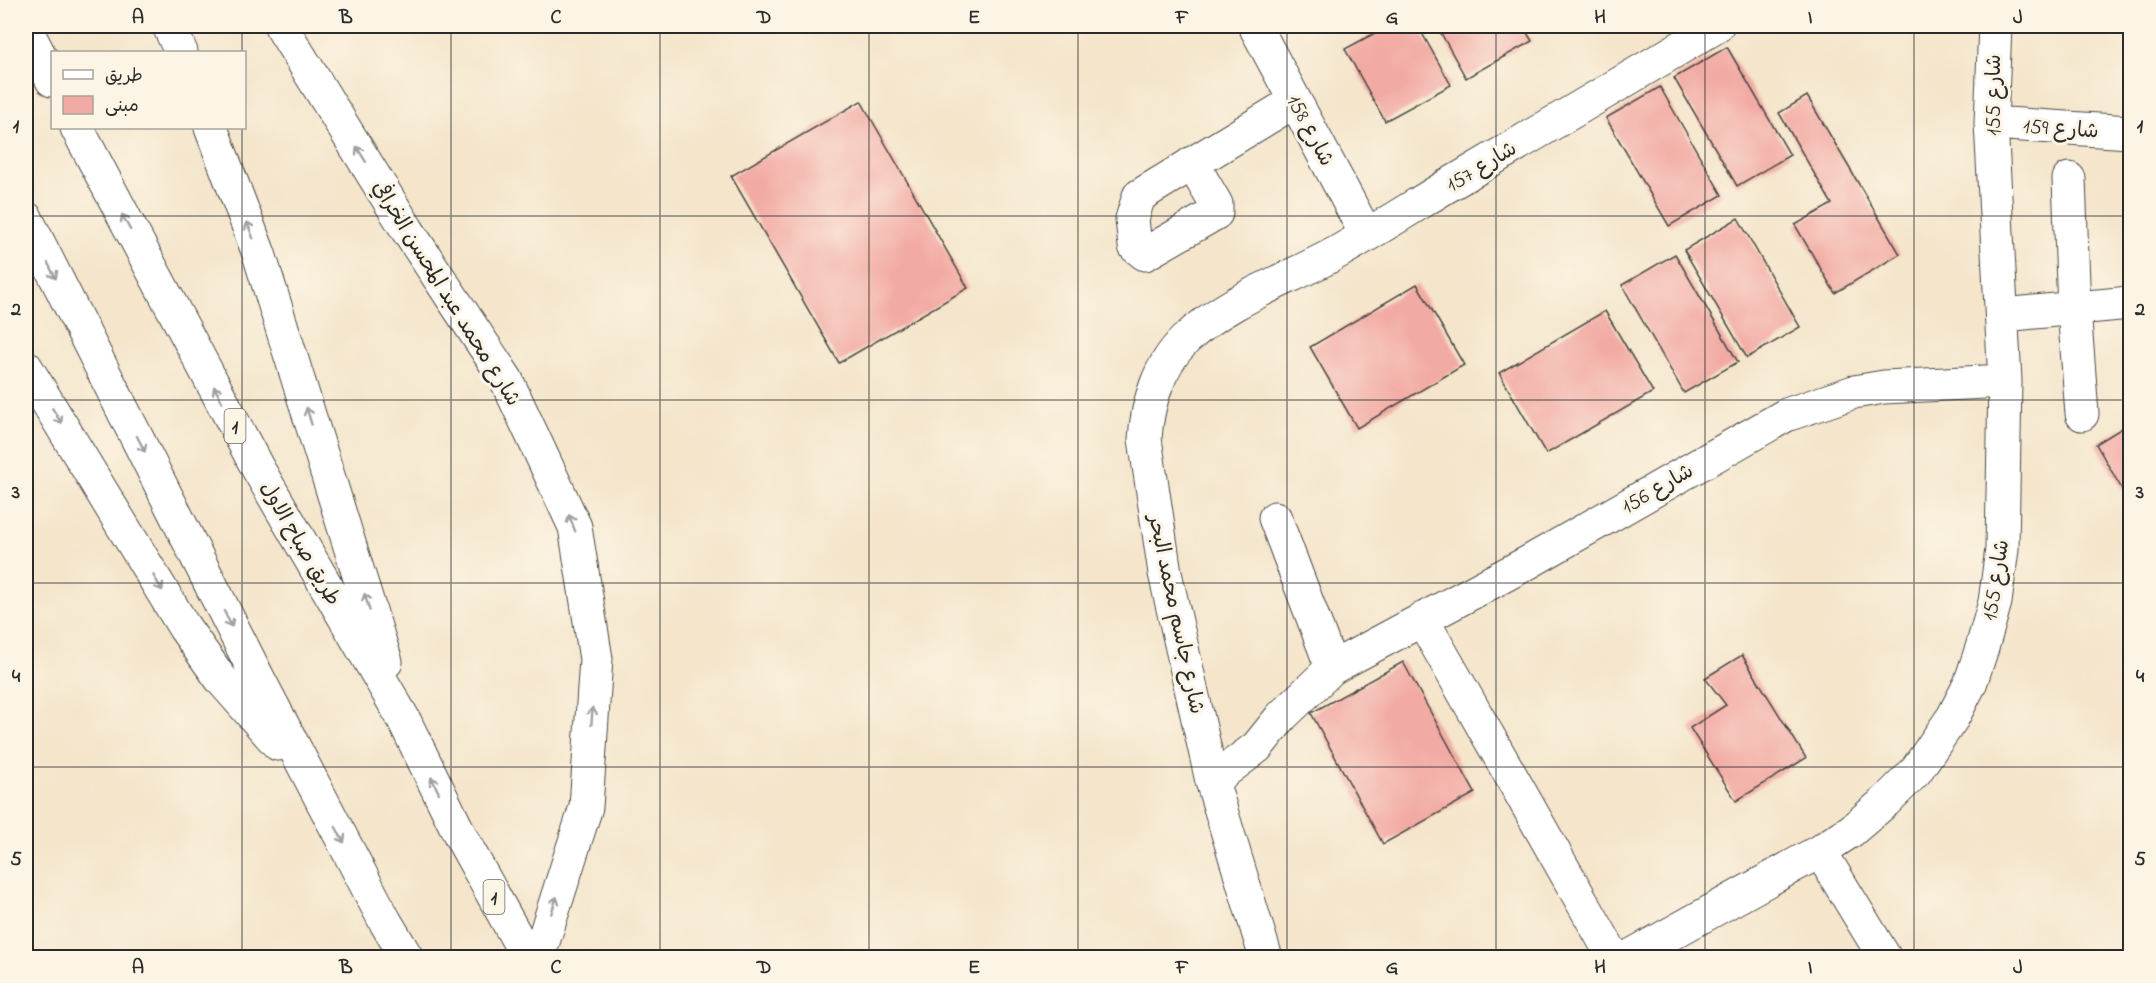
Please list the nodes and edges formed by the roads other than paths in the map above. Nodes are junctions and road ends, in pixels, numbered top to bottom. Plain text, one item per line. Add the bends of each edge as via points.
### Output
1 (169, 26) edge
2 (281, 26) edge
3 (1255, 26) edge
4 (1717, 26) edge
5 (1995, 26) edge
6 (26, 29) edge
7 (181, 51) edge
8 (51, 78) edge
9 (1295, 100) junction
10 (1991, 123) junction
11 (78, 129) edge
12 (211, 129) edge
13 (2130, 132) edge
14 (1192, 163) dead end
15 (2069, 179) dead end
16 (26, 218) edge
17 (1366, 234) junction
18 (1241, 302) joint
19 (2130, 303) edge
20 (2074, 309) junction
21 (2003, 315) junction
22 (26, 367) edge
23 (2005, 381) junction
24 (2082, 414) dead end
25 (1275, 518) dead end
26 (1422, 619) junction
27 (1332, 668) junction
28 (403, 718) junction
29 (1212, 781) junction
30 (313, 783) junction
31 (1820, 851) junction
32 (407, 957) edge
33 (529, 957) edge
34 (1266, 957) edge
35 (1614, 957) edge
36 (1627, 957) edge
37 (1885, 957) edge

1 - 7 main road
33 -> 2 main road, شارع محمد عبد المحسن الخرافي via 543,942 586,807 596,659 575,527 506,379 408,231
3 - 9 main road, شارع 158
4 - 17 main road, شارع 157
5 - 10 main road, شارع 155
6 - 8 main road
9 - 14 main road
9 - 17 main road, شارع 158
10 - 13 main road, شارع 159
10 - 21 main road, شارع 155
28 -> 11 main road, طريق صباح الاول / 1 via 257,467
28 -> 12 main road via 259,254
15 - 20 main road
16 -> 30 main road
17 - 18 main road, شارع 157
18 - 29 main road, شارع جاسم محمد البحر via 1205,323 1176,350 1155,387 1146,424 1165,573
19 - 20 main road
20 - 21 main road
20 - 24 main road
21 - 23 main road, شارع 155
22 -> 30 main road via 184,627 221,680
23 - 26 main road, شارع 156 via 1884,387 1854,392 1786,415
23 - 31 main road, شارع 155 via 2002,549 1995,602 1970,684 1953,717 1915,772 1851,831
25 - 27 main road
26 - 27 main road, شارع 156
26 - 35 main road
27 - 29 main road, شارع 156 via 1282,716 1257,747
33 -> 28 main road, طريق صباح الاول / 1 via 461,837
29 - 34 main road, شارع جاسم محمد البحر
30 -> 32 main road
31 - 36 main road, شارع 155
31 - 37 main road

